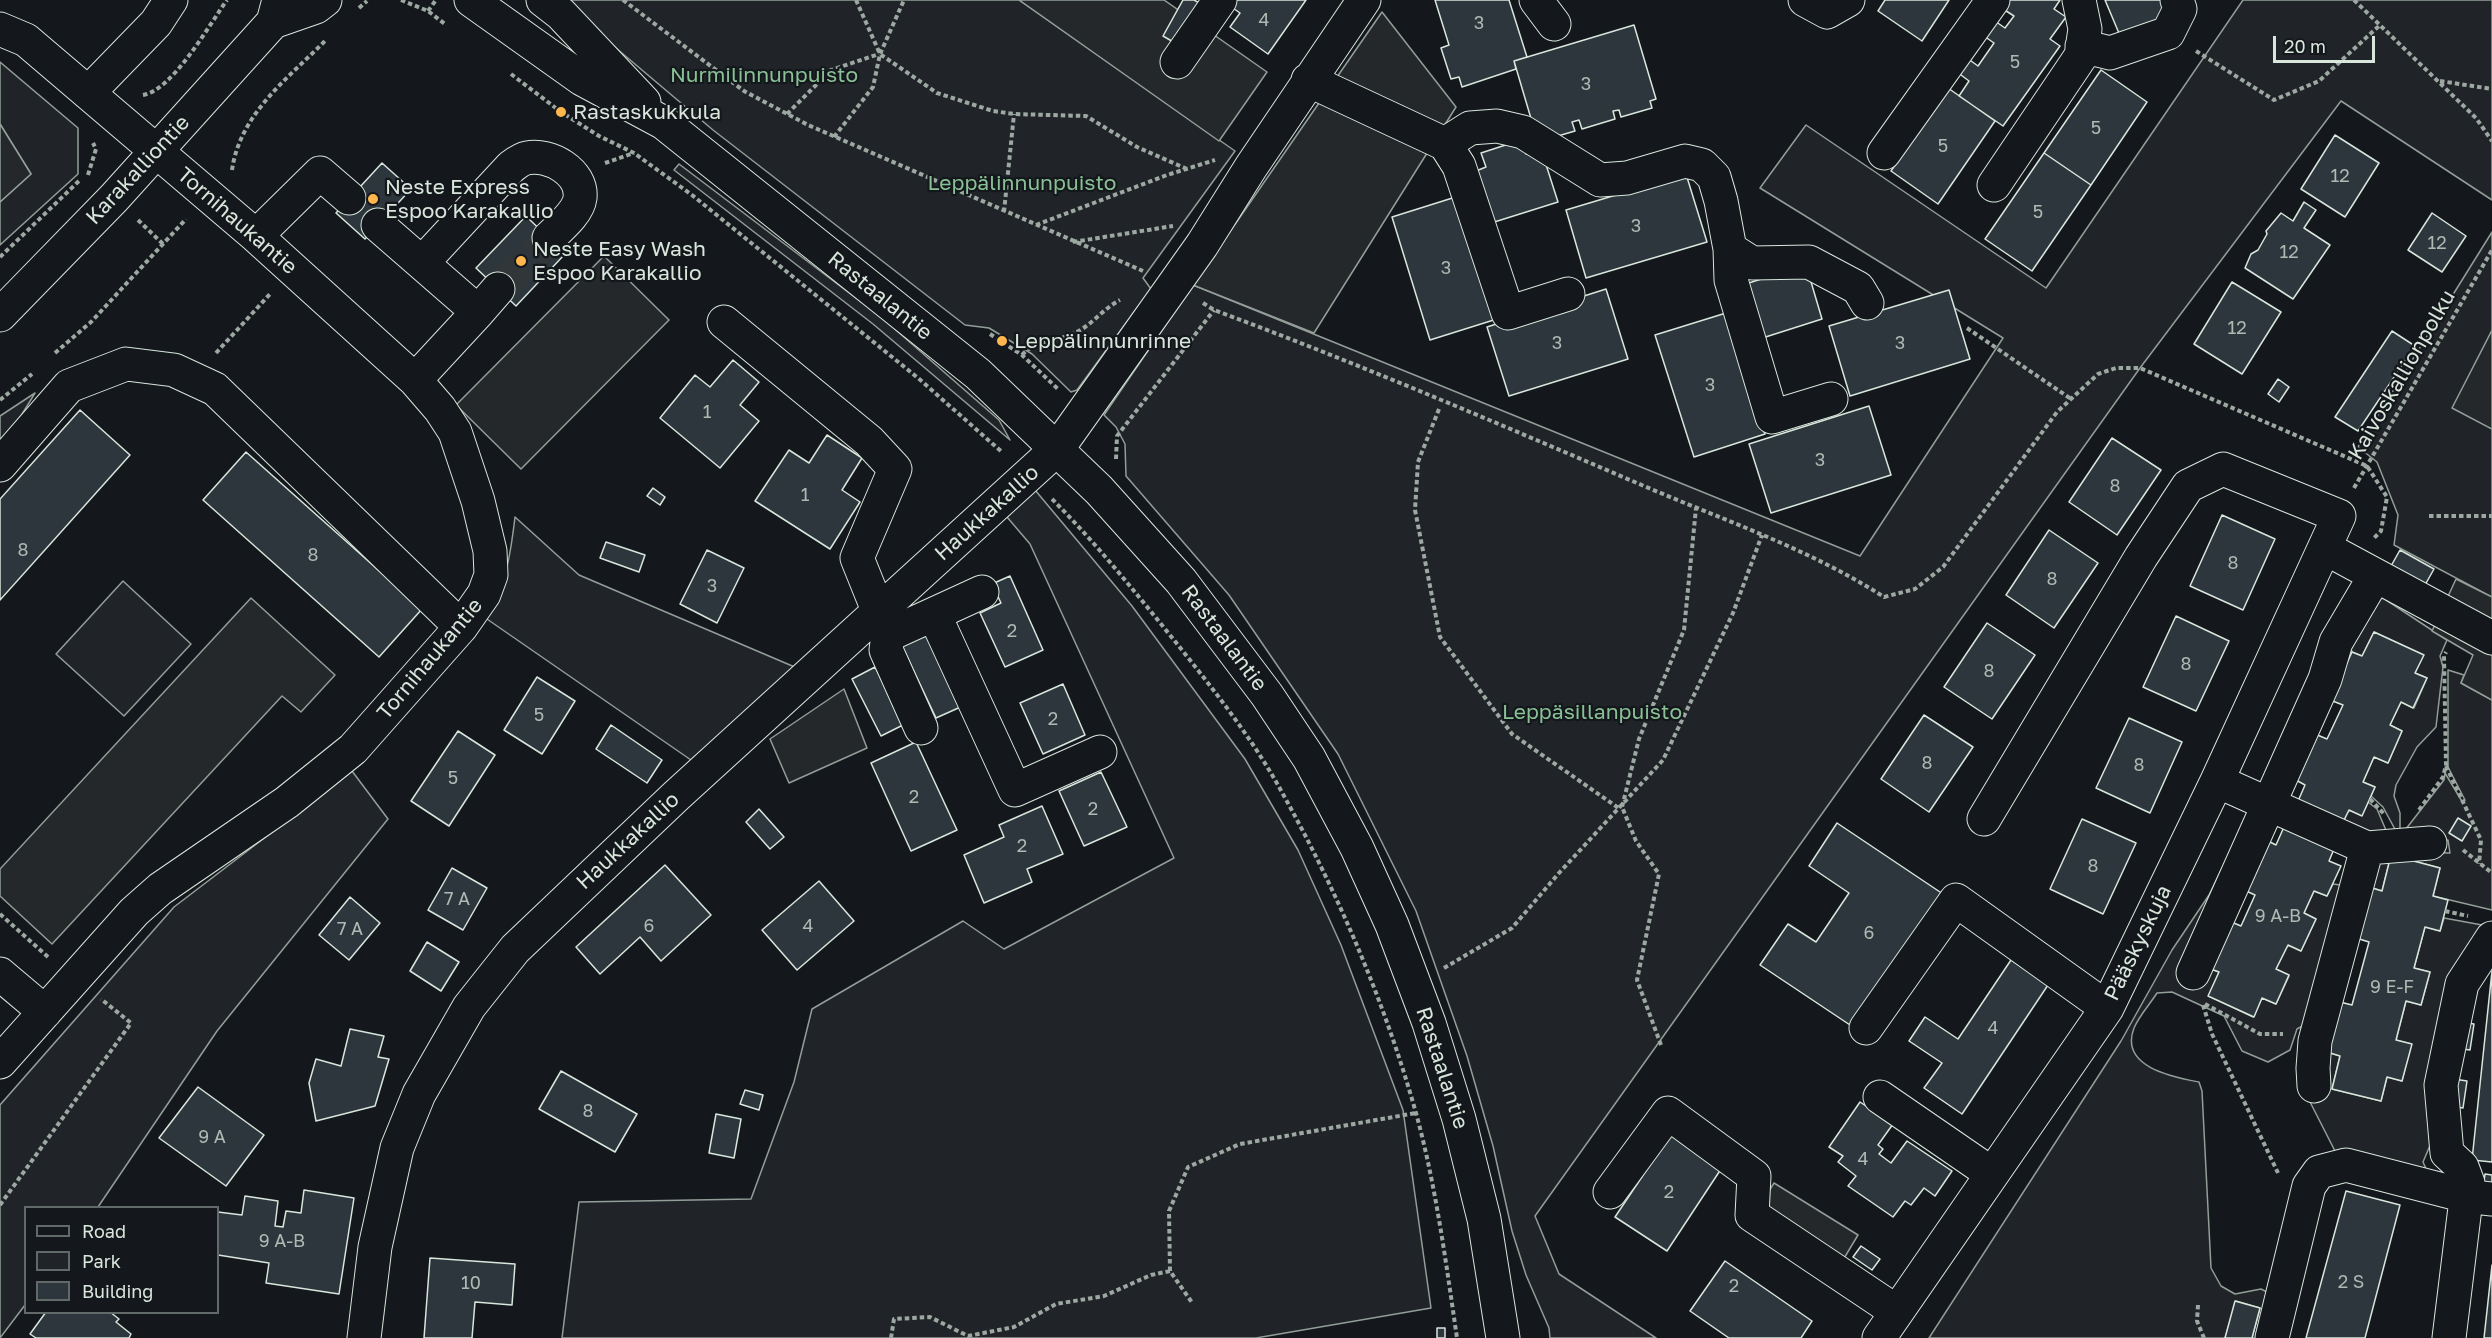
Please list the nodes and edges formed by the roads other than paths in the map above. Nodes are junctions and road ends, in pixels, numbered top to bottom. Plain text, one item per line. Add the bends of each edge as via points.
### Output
1 (171, 0) edge
2 (325, 0) edge
3 (471, 0) edge
4 (543, 0) edge
5 (1220, 0) edge
6 (1364, 0) edge
7 (1805, 0) edge
8 (1848, 0) edge
9 (1993, 0) edge
10 (2079, 0) edge
11 (2177, 0) edge
12 (276, 11) edge
13 (0, 29) edge
14 (2082, 46) junction
15 (1177, 62) dead end
16 (1308, 80) junction
17 (100, 104) junction
18 (664, 123) junction
19 (1445, 144) junction
20 (156, 152) junction
21 (1884, 153) dead end
22 (1994, 185) dead end
23 (349, 198) dead end
24 (378, 225) dead end
25 (256, 236) junction
26 (549, 238) tunnel mouth
27 (1730, 249) junction
28 (422, 263) junction
29 (1568, 294) dead end
30 (1867, 303) dead end
31 (0, 315) edge
32 (724, 322) dead end
33 (415, 380) junction
34 (1831, 399) dead end
35 (1058, 448) junction
36 (0, 465) edge
37 (2325, 548) junction
38 (2375, 576) junction
39 (982, 592) dead end
40 (934, 614) junction
41 (884, 623) junction
42 (461, 627) junction
43 (2492, 638) edge
44 (921, 728) dead end
45 (1100, 752) dead end
46 (2217, 781) junction
47 (2269, 804) junction
48 (1983, 819) dead end
49 (2430, 843) dead end
50 (2381, 846) junction
51 (2492, 938) edge
52 (2193, 973) dead end
53 (0, 974) edge
54 (2107, 1008) junction
55 (45, 1012) junction
56 (1866, 1028) dead end
57 (0, 1062) edge
58 (2314, 1086) dead end
59 (1880, 1097) dead end
60 (1992, 1174) junction
61 (1610, 1192) dead end
62 (2479, 1198) edge
63 (1888, 1325) edge
64 (364, 1338) edge
65 (1503, 1338) edge
66 (2272, 1338) edge
67 (2449, 1338) edge

1 - 17 street
2 - 12 street, Karakalliontie via 316,7
3 - 18 street, Rastaalantie via 582,79
4 - 18 street, Rastaalantie via 561,14
5 - 15 street
6 - 16 street
7 - 8 street via 1827,12
9 - 21 street
10 - 14 street via 2085,29
11 - 14 street via 2180,9 2168,33 2110,53
12 - 20 street, Karakalliontie
13 - 17 street, Tornihaukantie via 26,40
14 - 22 street via 2080,56
16 - 19 street
16 - 35 street
17 - 20 street, Tornihaukantie
18 - 35 street, Rastaalantie via 978,374
19 - 27 street via 1470,128 1497,126 1523,132 1600,180 1627,178 1685,161 1702,165 1714,177
19 - 29 street via 1459,166 1508,313
20 - 25 street, Tornihaukantie
20 - 31 street, Karakalliontie
23 - 25 street via 320,173
24 - 28 street
25 - 33 street, Tornihaukantie
26 - 28 street via 571,216 580,198 578,186 573,175 557,163 540,157 525,158 510,167
27 - 30 street via 1752,263 1809,262 1858,288
27 - 34 street via 1731,280 1772,417
28 - 33 street via 488,301
32 - 41 street via 869,441 895,469 857,558
33 - 42 street, Tornihaukantie via 455,432 490,551 491,575 484,594
35 - 41 street, Haukkakallio
35 - 65 street, Rastaalantie via 1181,581 1267,695 1309,758 1357,848 1415,985 1462,1130 1484,1219
36 - 42 street via 69,386 126,364 174,370 215,389
37 - 38 street
37 - 46 street, Pääskyskuja
37 - 48 street, Pääskyskuja via 2338,516 2223,469 2188,486
38 - 43 street
38 - 47 street via 2336,642 2325,679
39 - 40 street
40 - 41 street
40 - 45 street via 1016,790
41 - 44 street via 886,650
41 - 64 street, Haukkakallio via 676,796 523,940 469,1006 419,1094 397,1148 375,1247
42 - 55 street, Tornihaukantie via 353,749 287,802 160,889 134,912
46 - 47 street
46 - 54 street, Pääskyskuja
47 - 50 street
47 - 52 street
49 - 50 street
50 - 58 street via 2315,1041
51 - 62 street via 2462,984 2440,1085 2447,1154 2463,1167
53 - 55 street
54 - 56 street via 1956,900
54 - 60 street, Pääskyskuja
55 - 57 street, Tornihaukantie
59 - 60 street
60 - 63 street, Pääskyskuja
61 - 63 street via 1668,1113 1754,1176 1752,1215
62 - 66 street via 2346,1166 2319,1172 2309,1186
62 - 67 street

